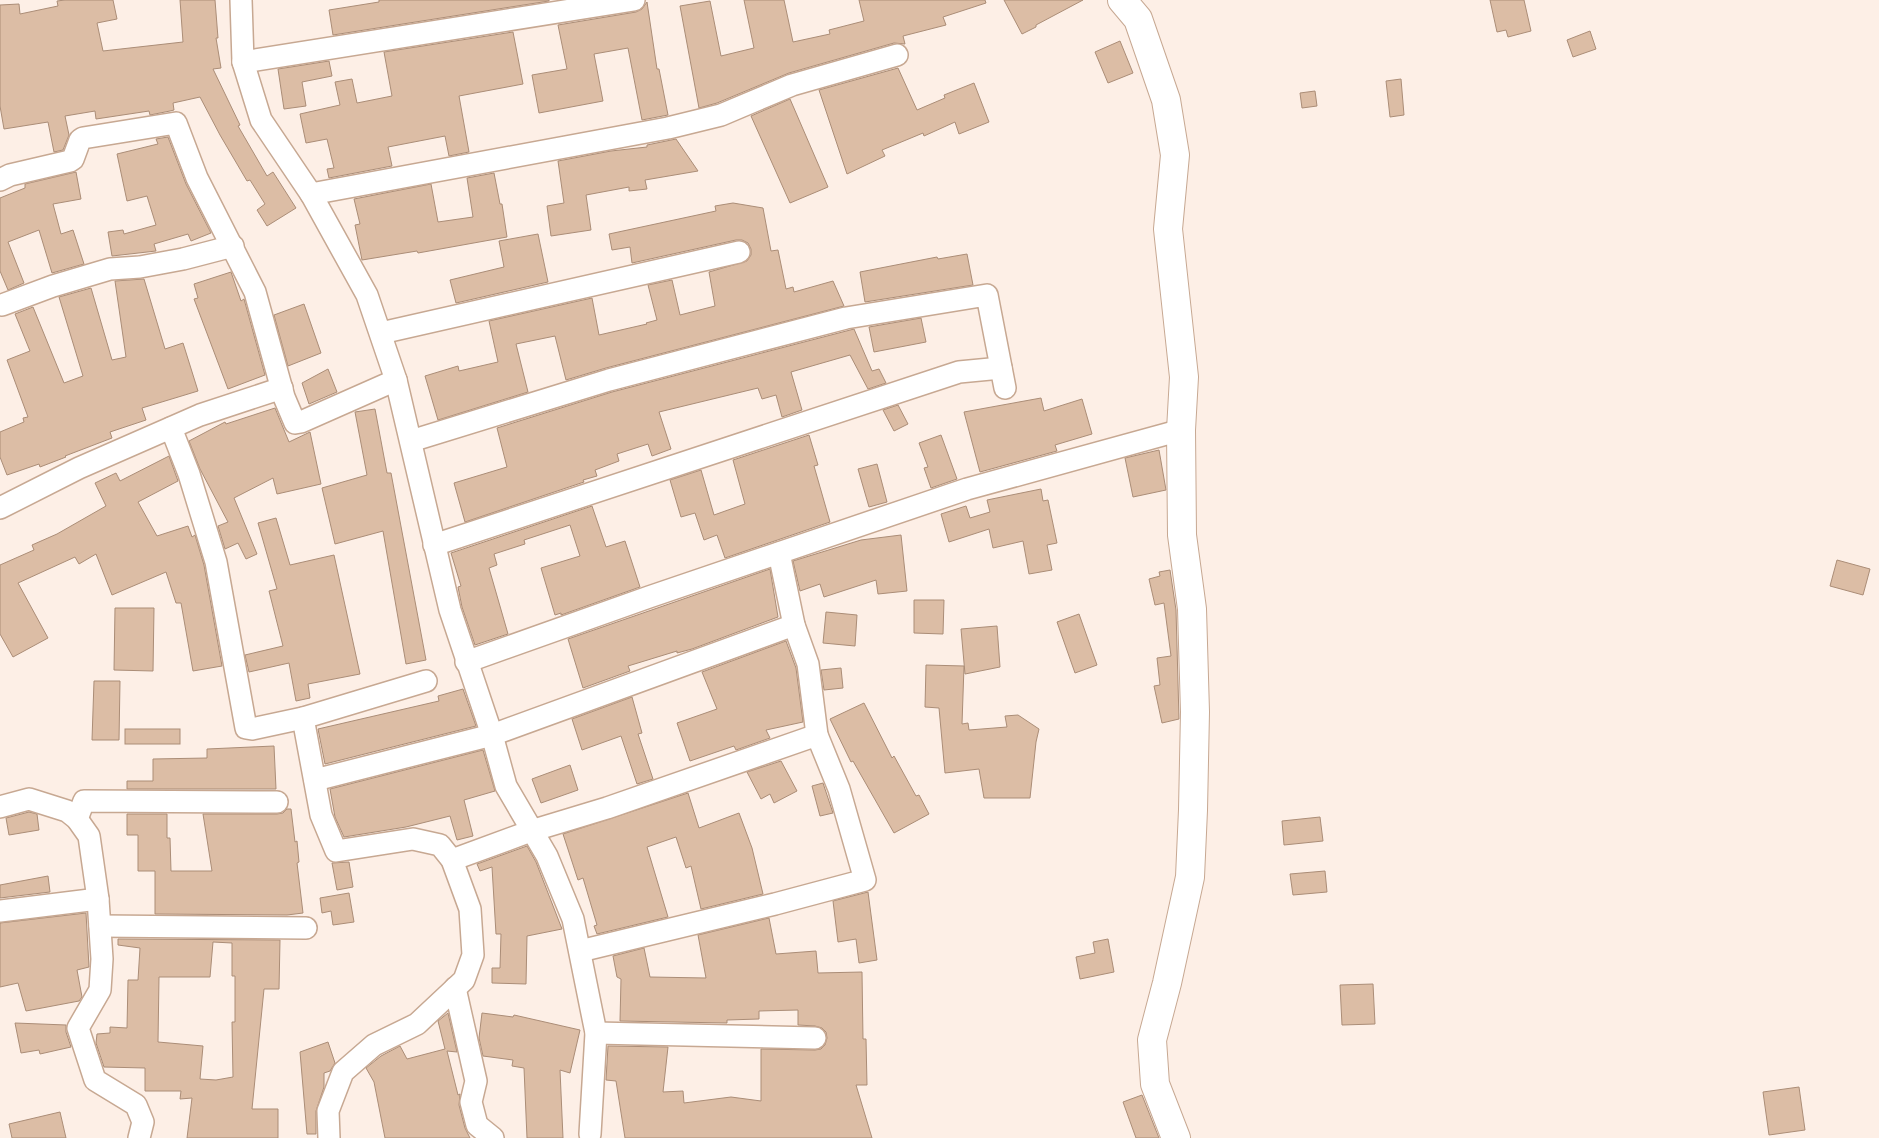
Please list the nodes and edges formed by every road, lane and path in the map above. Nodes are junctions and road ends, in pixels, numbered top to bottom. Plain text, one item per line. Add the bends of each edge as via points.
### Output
1 (241, 0) edge
2 (634, 0) edge
3 (1122, 0) edge
4 (897, 55) dead end
5 (243, 62) junction
6 (0, 180) edge
7 (311, 194) junction
8 (233, 246) junction
9 (739, 252) dead end
10 (2, 305) dead end
11 (381, 333) junction
12 (396, 380) junction
13 (282, 388) junction
14 (171, 428) junction
15 (1181, 430) junction
16 (411, 441) junction
17 (0, 508) edge
18 (434, 545) junction
19 (779, 553) junction
20 (794, 625) junction
21 (466, 662) junction
22 (426, 681) dead end
23 (303, 718) junction
24 (492, 735) junction
25 (817, 735) junction
26 (315, 780) junction
27 (277, 802) dead end
28 (0, 807) edge
29 (78, 819) junction
30 (531, 831) junction
31 (452, 860) junction
32 (98, 899) junction
33 (0, 911) edge
34 (100, 926) junction
35 (306, 928) dead end
36 (580, 951) junction
37 (455, 988) junction
38 (596, 1033) junction
39 (815, 1038) dead end
40 (590, 1134) dead end
41 (139, 1138) edge
42 (329, 1138) edge
43 (492, 1138) edge
44 (1176, 1138) edge

1 - 5 street
2 - 5 street
3 - 15 street via 1138,19 1166,100 1175,155 1168,229 1184,377
4 - 7 street via 792,85 721,115
5 - 7 street via 261,120
6 - 8 street via 70,161 83,138 176,123 198,178
7 - 11 street via 367,295
8 - 10 street via 140,268 110,269
8 - 13 street via 255,292
9 - 11 street
11 - 12 street
12 - 13 street via 295,423
12 - 16 street
13 - 14 street
14 - 17 street via 79,468
14 - 23 street via 216,562 246,728
15 - 19 street via 967,489
15 - 44 street via 1182,535 1192,609 1194,810 1190,877 1152,1040 1155,1084
16 - 18 street
16 - 18 street via 609,380 846,318 987,296 1003,378 959,372
18 - 21 street
19 - 20 street
19 - 21 street
20 - 24 street
20 - 25 street via 808,664
21 - 24 street
22 - 23 street
23 - 26 street
24 - 26 street
24 - 30 street via 506,786
25 - 30 street
25 - 36 street via 839,789 865,880
26 - 31 street via 321,815 336,851 412,839 440,845
27 - 29 street via 84,801
28 - 29 street via 29,799 67,811
29 - 32 street via 89,836
30 - 31 street
30 - 36 street via 547,856 573,919
31 - 37 street via 470,909 474,955 464,980
32 - 33 street
32 - 34 street
34 - 35 street
34 - 41 street via 100,990 78,1028 95,1080 136,1105 143,1122
36 - 38 street
37 - 42 street via 417,1024 374,1045 343,1072 328,1112
37 - 43 street via 476,1081 471,1102 478,1125
38 - 39 street
38 - 40 street

